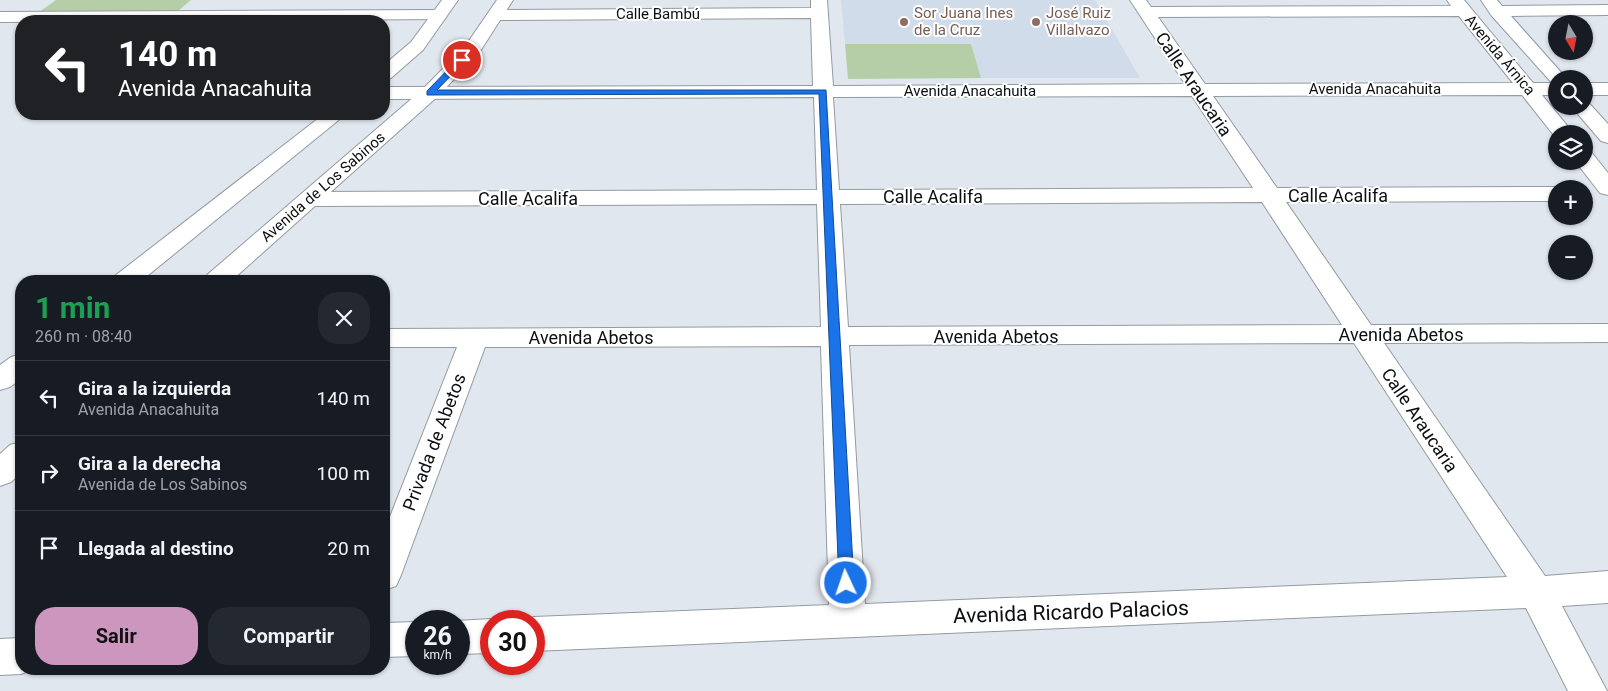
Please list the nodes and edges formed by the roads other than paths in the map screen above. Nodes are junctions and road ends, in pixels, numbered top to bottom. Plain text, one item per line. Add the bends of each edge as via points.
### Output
1 (47, 0) edge
2 (450, 0) edge
3 (1459, 5) edge
4 (1493, 5) edge
5 (1142, 6) edge
6 (500, 7) edge
7 (819, 7) edge
8 (1608, 10) edge
9 (26, 15) edge
10 (390, 15) edge
11 (439, 15) junction
12 (0, 17) edge
13 (15, 17) edge
14 (15, 23) edge
15 (0, 33) edge
16 (390, 69) edge
17 (1550, 70) edge
18 (1608, 88) edge
19 (1528, 89) junction
20 (1548, 89) edge
21 (1593, 89) edge
22 (1198, 90) junction
23 (823, 91) junction
24 (390, 93) edge
25 (430, 93) junction
26 (1590, 115) edge
27 (328, 120) edge
28 (1557, 125) edge
29 (1608, 137) edge
30 (1593, 169) edge
31 (1608, 188) edge
32 (1548, 194) edge
33 (1593, 194) edge
34 (1608, 194) edge
35 (1269, 195) junction
36 (828, 197) junction
37 (310, 198) junction
38 (133, 275) edge
39 (223, 275) edge
40 (1608, 333) edge
41 (1362, 334) junction
42 (835, 336) junction
43 (474, 337) junction
44 (390, 338) edge
45 (15, 369) edge
46 (0, 380) edge
47 (15, 459) edge
48 (0, 473) edge
49 (390, 559) edge
50 (1608, 587) edge
51 (1536, 592) junction
52 (848, 621) junction
53 (545, 634) edge
54 (405, 639) edge
55 (390, 640) edge
56 (15, 656) edge
57 (0, 657) edge
58 (1588, 691) edge

1 - 9 street
2 - 11 street
3 - 5 street
3 - 19 street, Avenida Árnica
4 - 8 street
4 - 17 street, Avenida Árnica
5 - 22 street, Calle Araucaria
6 - 7 street, Calle Bambú
6 - 25 street, Avenida de Los Sabinos via 473,49
7 - 23 street
10 - 11 street
11 - 16 street via 417,46
12 - 13 street
14 - 15 street
18 - 21 street
19 - 20 street, Avenida Anacahuita
19 - 22 street, Avenida Anacahuita
19 - 28 street, Avenida Árnica
22 - 23 street, Avenida Anacahuita
22 - 35 street, Calle Araucaria
23 - 25 street, Avenida Anacahuita
23 - 36 street
24 - 25 street, Avenida Anacahuita
25 - 37 street, Avenida de Los Sabinos
26 - 29 street
27 - 38 street
30 - 31 street
32 - 35 street, Calle Acalifa
33 - 34 street
35 - 36 street, Calle Acalifa
35 - 41 street, Calle Araucaria
36 - 37 street, Calle Acalifa
36 - 42 street
37 - 39 street, Avenida de Los Sabinos
40 - 41 street, Avenida Abetos
41 - 42 street, Avenida Abetos
41 - 51 street, Calle Araucaria
42 - 43 street, Avenida Abetos
42 - 52 street
43 - 44 street, Avenida Abetos
43 - 49 street, Privada de Abetos
45 - 46 street
47 - 48 street
50 - 51 street, Avenida Ricardo Palacios
51 - 52 street, Avenida Ricardo Palacios
51 - 58 street, Calle Araucaria
52 - 53 street, Avenida Ricardo Palacios
54 - 55 street
56 - 57 street

